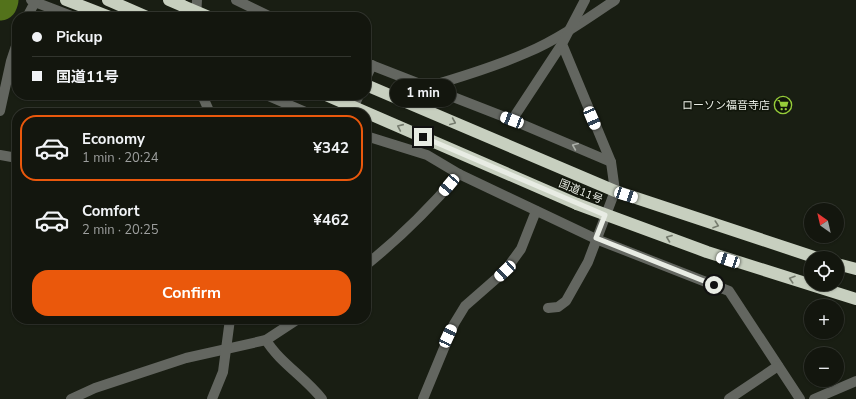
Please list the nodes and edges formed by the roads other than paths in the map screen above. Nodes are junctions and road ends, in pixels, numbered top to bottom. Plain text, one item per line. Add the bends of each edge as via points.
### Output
1 (66, 0) edge
2 (108, 0) edge
3 (169, 0) edge
4 (197, 0) edge
5 (236, 0) edge
6 (585, 0) edge
7 (615, 0) edge
8 (34, 1) edge
9 (179, 3) edge
10 (29, 12) edge
11 (62, 12) edge
12 (97, 12) edge
13 (136, 12) edge
14 (196, 12) edge
15 (198, 12) edge
16 (261, 12) edge
17 (569, 30) junction
18 (562, 44) junction
19 (12, 58) edge
20 (371, 65) edge
21 (371, 86) edge
22 (427, 87) junction
23 (278, 100) edge
24 (337, 100) edge
25 (296, 108) edge
26 (356, 108) edge
27 (0, 111) edge
28 (371, 115) edge
29 (512, 120) junction
30 (371, 138) edge
31 (0, 155) edge
32 (12, 157) edge
33 (611, 162) junction
34 (459, 174) junction
35 (614, 191) junction
36 (536, 210) junction
37 (605, 215) junction
38 (596, 238) junction
39 (804, 254) edge
40 (371, 261) edge
41 (844, 266) edge
42 (856, 269) edge
43 (856, 299) edge
44 (548, 308) dead end
45 (229, 324) edge
46 (290, 324) edge
47 (266, 340) junction
48 (226, 349) junction
49 (778, 366) junction
50 (856, 381) edge
51 (71, 399) edge
52 (212, 399) edge
53 (322, 399) edge
54 (423, 399) edge
55 (729, 399) edge
56 (800, 399) edge
57 (814, 399) edge

1 - 12 highway
2 - 13 highway
3 - 9 highway
4 - 14 street
5 - 16 street
6 - 17 street
7 - 17 street
8 - 10 street
8 - 11 street
9 - 15 highway, bridge
17 - 18 street
17 - 22 street via 527,53
18 - 29 street
18 - 33 street
19 - 27 street
20 - 22 street
21 -> 35 highway, 国道11号
22 - 29 street
23 - 25 street
26 -> 24 highway, 国道11号, bridge
37 -> 28 highway, 国道11号, bridge
33 -> 29 street
30 - 34 street via 427,155
31 - 32 street
33 - 35 street
34 - 36 street
34 - 40 street via 404,234
35 - 37 street
35 -> 39 highway, 国道11号
36 - 38 street
36 - 54 street via 521,249 505,271 465,306 454,324
37 - 38 street
43 -> 37 highway, 国道11号 via 707,252
38 - 44 street via 588,262 566,300 558,307
38 - 49 street via 729,291
41 - 42 highway
45 - 48 street
46 - 47 street
47 - 48 street
47 - 53 street via 272,350 299,373
48 - 51 street via 165,365 95,388
48 - 52 street via 223,372
49 - 55 street
49 - 56 street
50 - 57 street

